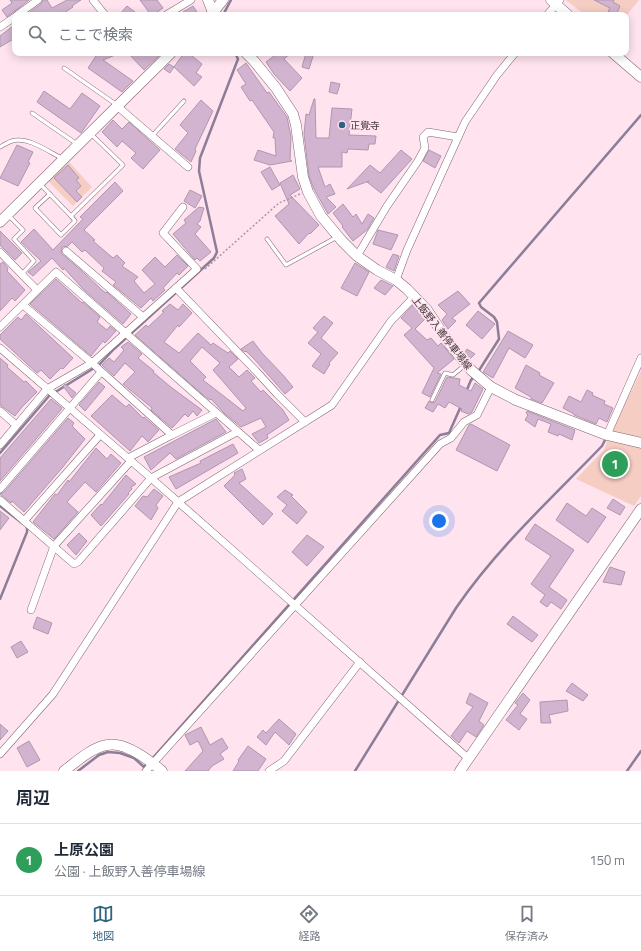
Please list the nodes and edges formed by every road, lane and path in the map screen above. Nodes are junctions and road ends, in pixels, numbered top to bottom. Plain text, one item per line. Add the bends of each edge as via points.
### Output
1 (38, 0) edge
2 (93, 0) edge
3 (191, 0) edge
4 (208, 0) edge
5 (223, 0) edge
6 (556, 2) edge
7 (22, 12) edge
8 (103, 12) edge
9 (171, 12) edge
10 (212, 12) edge
11 (214, 12) edge
12 (549, 12) edge
13 (565, 12) edge
14 (12, 19) edge
15 (0, 27) edge
16 (168, 56) edge
17 (249, 56) edge
18 (513, 56) edge
19 (616, 56) edge
20 (64, 68) dead end
21 (641, 77) edge
22 (184, 101) dead end
23 (118, 106) junction
24 (32, 113) dead end
25 (90, 133) junction
26 (152, 136) junction
27 (458, 137) junction
28 (78, 145) junction
29 (0, 146) edge
30 (64, 159) junction
31 (188, 167) dead end
32 (39, 183) junction
33 (308, 192) junction
34 (50, 194) junction
35 (183, 207) dead end
36 (8, 214) junction
37 (71, 216) junction
38 (0, 222) edge
39 (338, 236) junction
40 (267, 240) dead end
41 (66, 251) dead end
42 (0, 252) edge
43 (357, 256) junction
44 (197, 269) junction
45 (21, 274) junction
46 (396, 280) junction
47 (176, 288) junction
48 (37, 290) junction
49 (414, 297) junction
50 (23, 305) junction
51 (143, 317) junction
52 (0, 327) edge
53 (124, 333) junction
54 (0, 348) edge
55 (641, 358) edge
56 (92, 363) junction
57 (466, 364) junction
58 (101, 372) junction
59 (491, 386) junction
60 (47, 389) junction
61 (432, 400) dead end
62 (69, 408) junction
63 (0, 411) edge
64 (216, 413) junction
65 (305, 422) junction
66 (16, 426) junction
67 (237, 432) junction
68 (607, 434) junction
69 (100, 435) junction
70 (172, 435) junction
71 (641, 443) edge
72 (0, 445) edge
73 (259, 450) junction
74 (130, 460) junction
75 (151, 478) junction
76 (0, 489) edge
77 (0, 500) edge
78 (178, 502) junction
79 (639, 516) edge
80 (24, 521) junction
81 (54, 546) junction
82 (295, 604) junction
83 (31, 610) dead end
84 (360, 662) junction
85 (0, 754) edge
86 (469, 759) junction
87 (150, 767) edge
88 (64, 771) edge
89 (162, 771) edge
90 (269, 771) edge
91 (460, 771) edge

1 - 7 street
2 - 8 street
3 - 9 street
4 - 10 street
5 - 11 street
6 - 12 street
6 - 13 street
14 - 15 street
16 - 23 street
17 - 33 street, 上飯野入善停車場線 via 293,114 303,177
18 - 27 street via 465,122
19 - 21 street
20 - 23 lane
22 - 26 lane
23 - 25 street
23 - 26 street
24 - 28 lane
25 - 28 street
25 - 37 lane via 123,166
26 - 31 street
27 - 43 street via 428,132 423,137 424,148 418,161
27 - 46 street
28 - 30 street
29 - 30 lane via 21,140
30 - 32 street
32 - 34 lane
32 - 36 street
33 - 39 street, 上飯野入善停車場線 via 321,216
33 - 44 path via 279,203 203,271
34 - 37 lane
34 - 37 lane via 35,208 61,235 75,221
35 - 44 street via 163,233
36 - 38 street
36 - 45 lane via 23,230 14,240 34,261
39 - 40 lane via 286,265
39 - 43 street, 上飯野入善停車場線
41 - 51 street
42 - 45 street
43 - 46 street, 上飯野入善停車場線
44 - 47 street
45 - 48 street
46 - 49 street, 上飯野入善停車場線
47 - 51 street
47 - 65 street
48 - 50 street
48 - 53 street via 56,272
49 - 57 street, 上飯野入善停車場線 via 427,310
49 - 65 street via 391,321 332,405
50 - 52 street
50 - 56 street
51 - 53 street
53 - 56 street
53 - 64 street
54 - 60 street
55 - 68 street
56 - 58 street
56 - 60 street
57 - 59 street, 上飯野入善停車場線
57 - 61 lane via 453,375 445,373
58 - 62 street
58 - 70 street
59 - 68 street, 上飯野入善停車場線 via 516,400
59 - 82 street via 477,415 464,422 451,438 440,444
60 - 62 street
60 - 66 street
62 - 69 street
62 - 76 street
63 - 66 street
64 - 67 street
64 - 70 street
65 - 73 street
66 - 72 street
67 - 73 street
67 - 75 street
68 - 71 street, 上飯野入善停車場線
69 - 74 street
69 - 80 street
70 - 74 street
73 - 78 street
74 - 75 street
74 - 81 street
75 - 78 street
75 - 81 street via 78,562 74,564
77 - 80 street
78 - 82 street
78 - 85 street via 53,694
79 - 86 street
80 - 81 street
81 - 83 street
82 - 84 street
82 - 87 street
84 - 86 street
84 - 90 street via 284,761
86 - 91 street
87 - 88 street via 126,747 107,744
87 - 89 street

